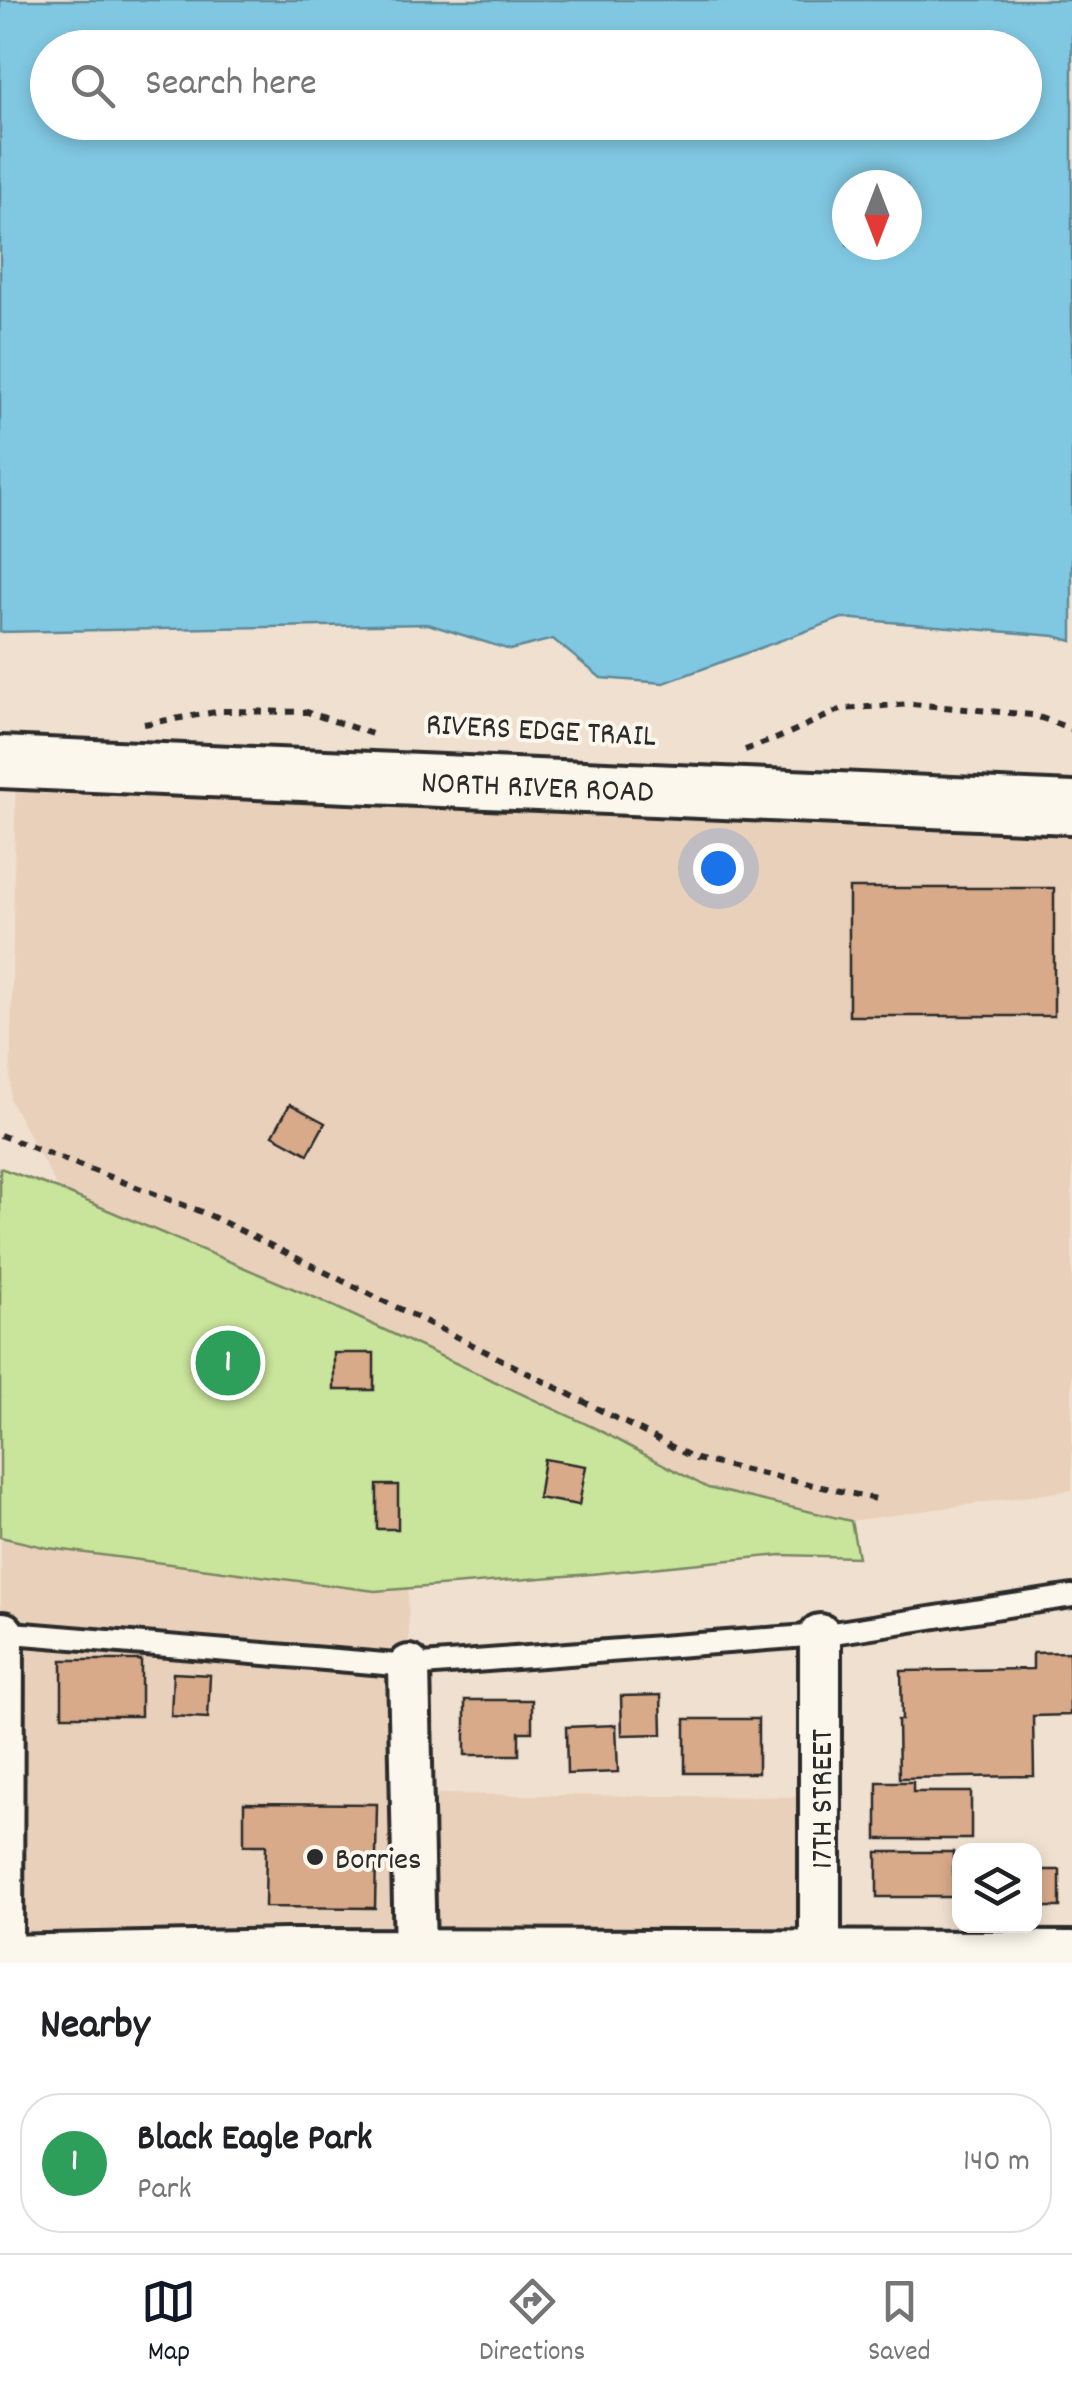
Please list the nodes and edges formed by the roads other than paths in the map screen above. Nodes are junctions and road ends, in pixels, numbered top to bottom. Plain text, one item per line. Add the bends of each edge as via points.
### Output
1 (0, 762) edge
2 (1072, 808) edge
3 (1072, 1596) edge
4 (1, 1633) edge
5 (820, 1635) junction
6 (409, 1666) junction
7 (415, 1956) junction
8 (1072, 1957) edge
9 (820, 1960) edge
10 (2, 1961) edge

1 - 2 street, NORTH RIVER ROAD
3 - 5 lane
4 - 6 lane
4 - 10 street
5 - 6 lane
5 - 9 street, 17TH STREET
6 - 7 street
7 - 9 street
7 - 10 street
8 - 9 street

